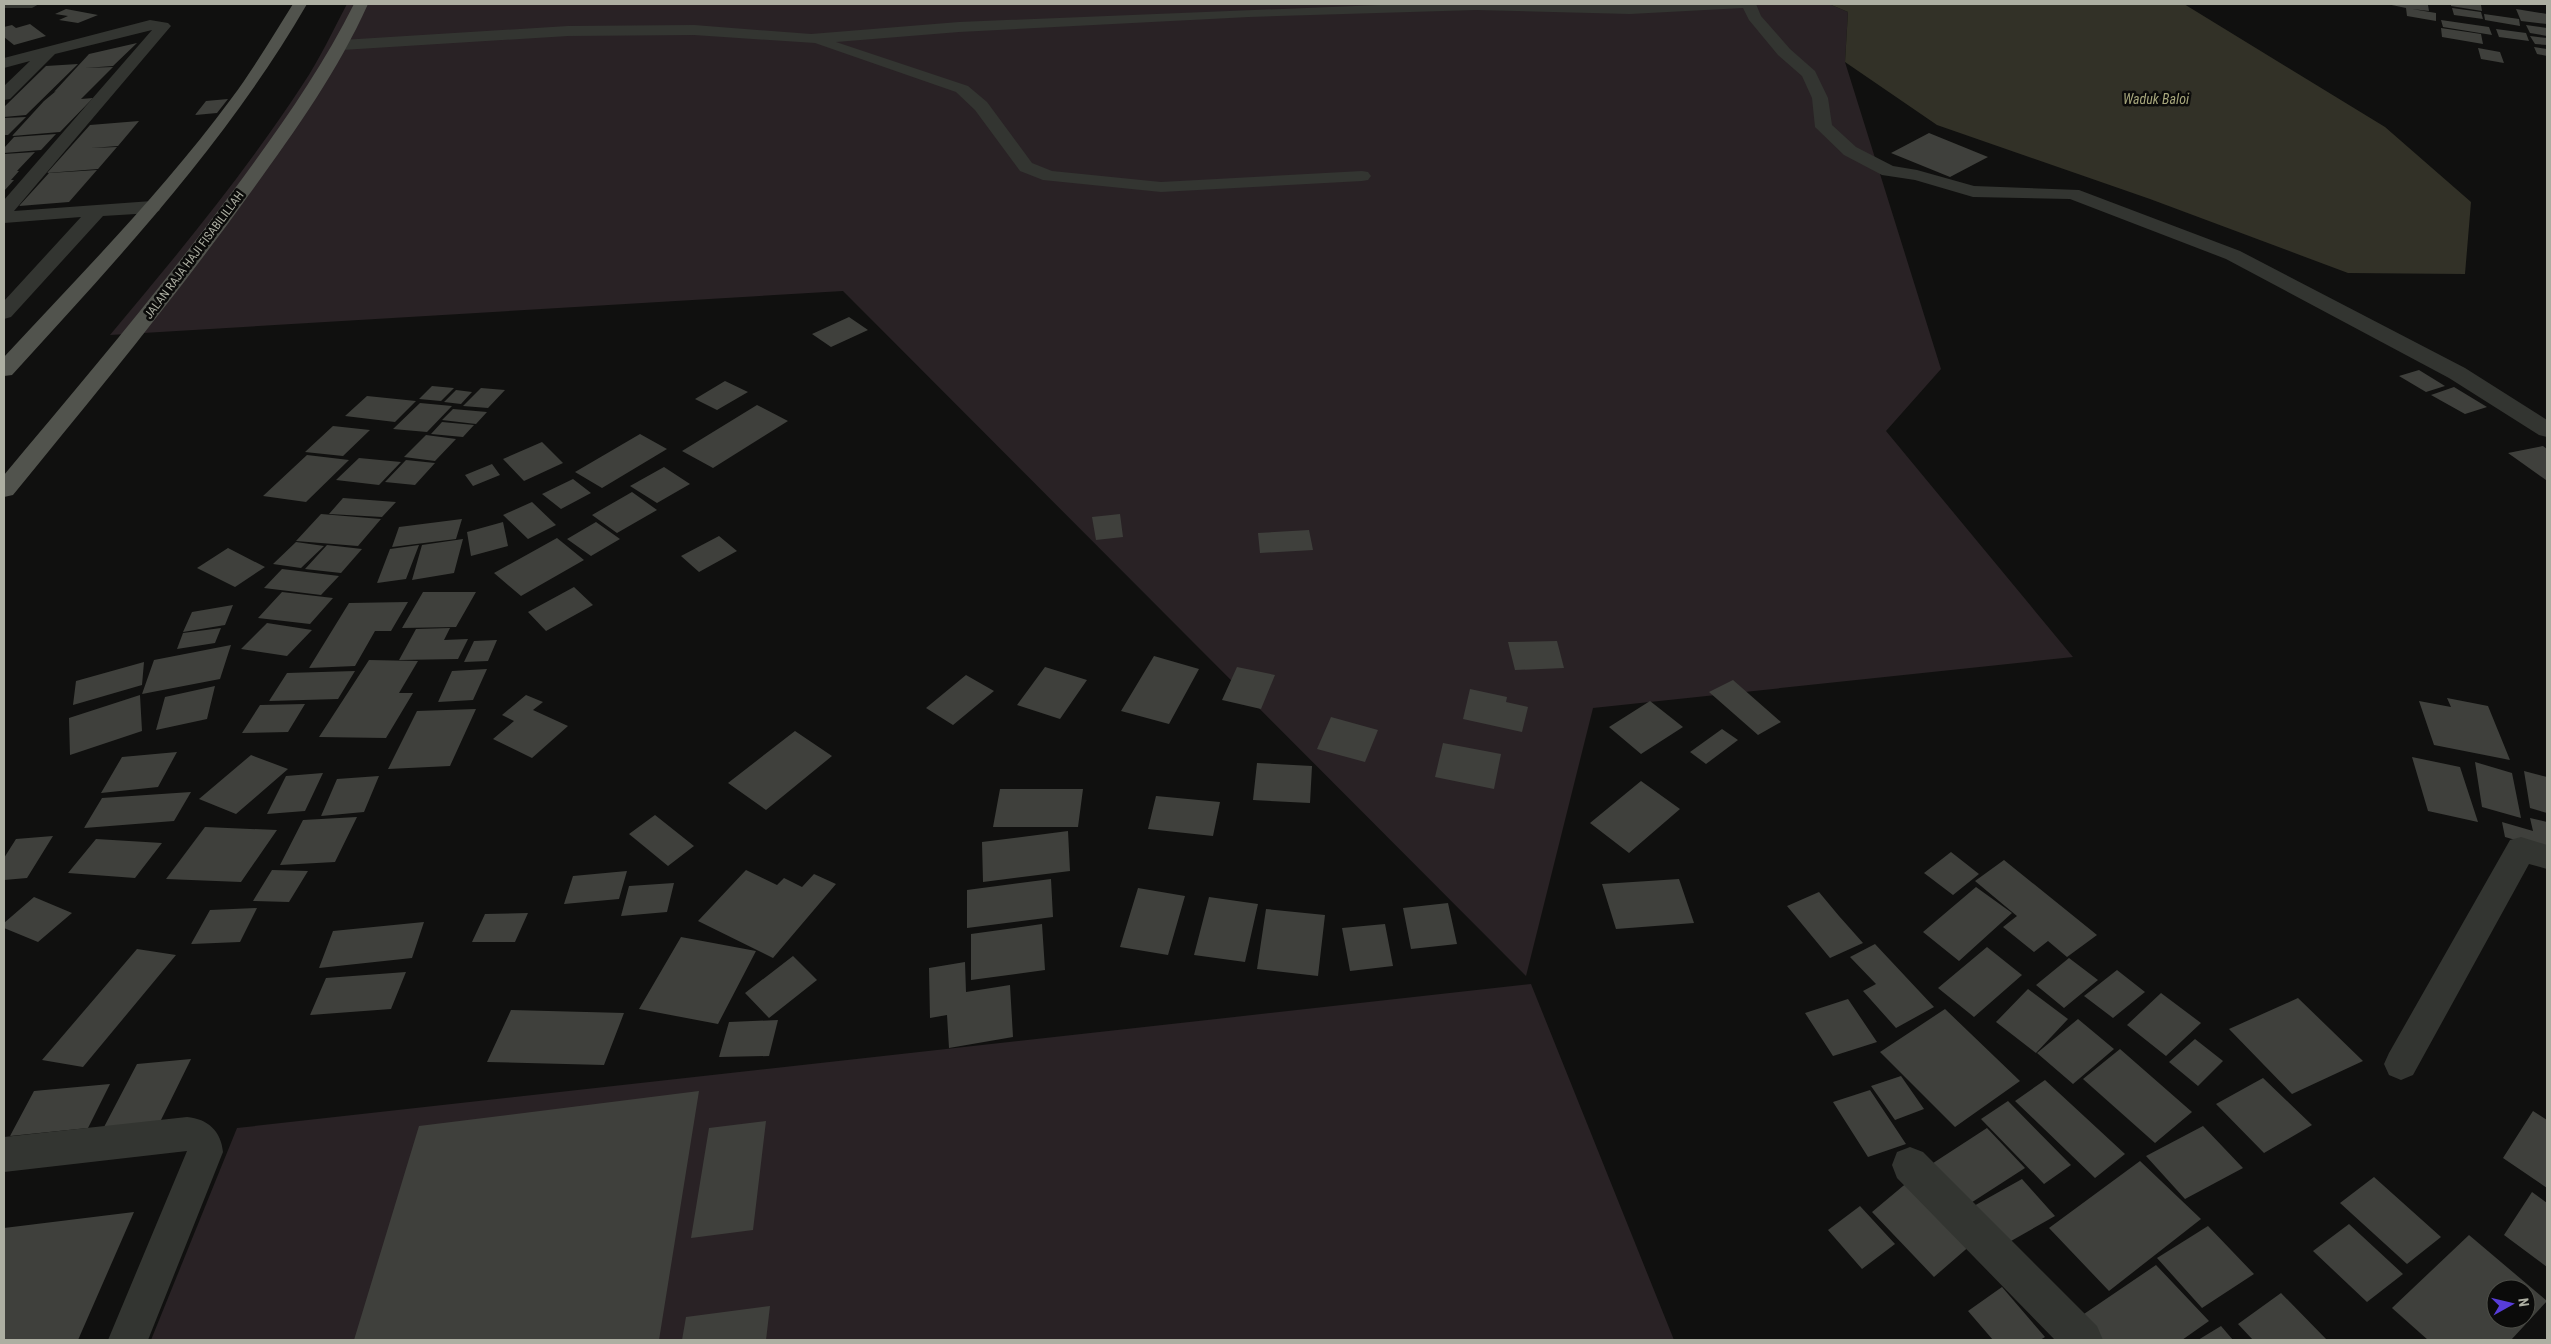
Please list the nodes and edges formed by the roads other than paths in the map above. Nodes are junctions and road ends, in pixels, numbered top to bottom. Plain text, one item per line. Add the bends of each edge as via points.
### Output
1 (4, 4) edge
2 (32, 4) edge
3 (300, 4) edge
4 (362, 4) edge
5 (1744, 4) edge
6 (1749, 4) edge
7 (811, 38) junction
8 (342, 45) junction
9 (50, 51) junction
10 (4, 63) edge
11 (4, 95) edge
12 (1362, 176) dead end
13 (152, 207) junction
14 (4, 211) edge
15 (96, 211) junction
16 (4, 217) edge
17 (4, 313) edge
18 (4, 370) edge
19 (2547, 430) edge
20 (4, 490) edge
21 (2547, 857) edge
22 (2402, 1064) dead end
23 (4, 1154) edge
24 (1910, 1164) dead end
25 (128, 1340) edge
26 (2083, 1340) edge

1 - 2 street
3 - 13 main road via 249,87
4 - 8 main road, JALAN RAJA HAJI FISABILILLAH
5 - 7 street via 1630,10 1476,6 1249,13 959,27
6 - 19 street via 1754,17 1809,74 1820,98 1824,127 1850,151 1888,171 1917,175 1973,191 2072,194 2234,255 2457,373
7 - 8 street via 694,30 568,31
7 - 12 street via 962,89 982,106 1026,167 1049,176 1161,186
8 - 20 main road, JALAN RAJA HAJI FISABILILLAH via 226,214 132,336
9 - 10 street
9 - 11 street
9 - 14 street via 150,25 163,26
13 - 15 street
13 - 18 main road
15 - 16 street
15 - 17 street
21 - 22 street via 2521,849
23 - 25 street via 187,1134 204,1143 205,1152
24 - 26 street

